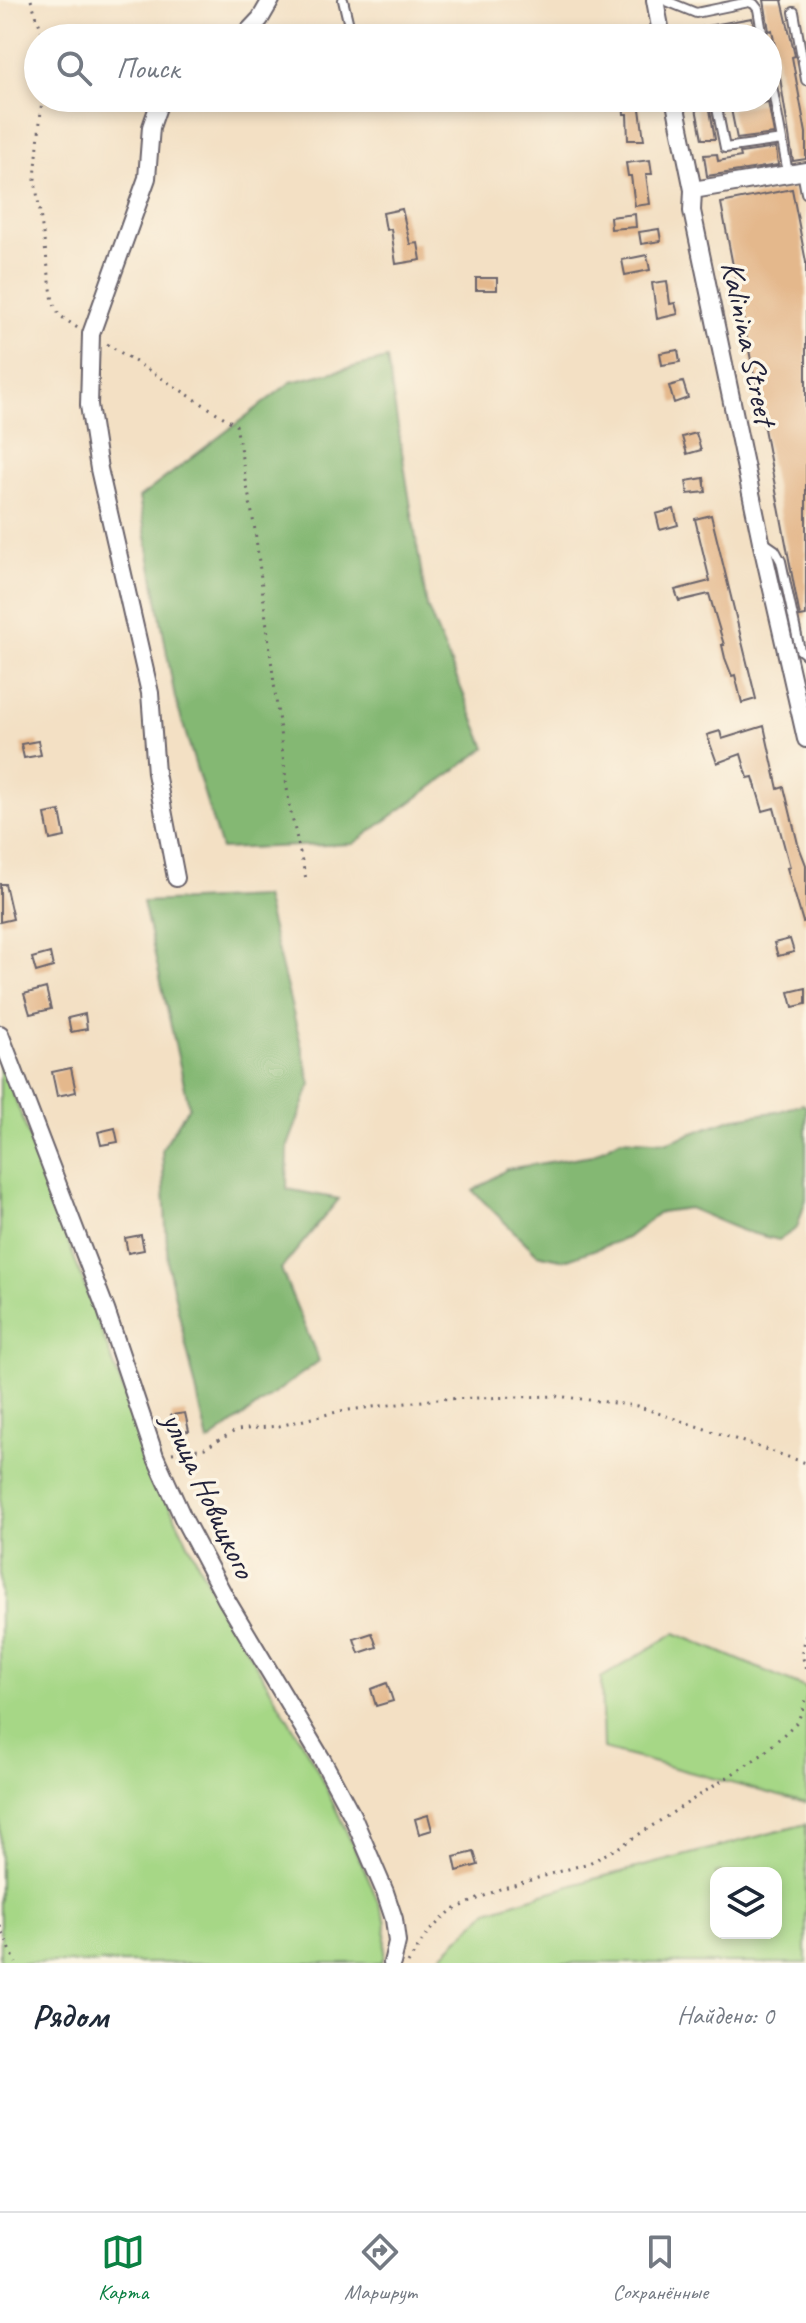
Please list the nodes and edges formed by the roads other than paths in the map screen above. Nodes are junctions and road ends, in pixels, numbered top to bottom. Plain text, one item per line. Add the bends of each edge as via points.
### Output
1 (271, 0) edge
2 (343, 0) edge
3 (655, 0) edge
4 (664, 0) edge
5 (794, 12) dead end
6 (255, 24) edge
7 (349, 24) edge
8 (659, 24) edge
9 (761, 24) edge
10 (806, 80) edge
11 (156, 112) edge
12 (677, 112) edge
13 (718, 112) edge
14 (775, 112) edge
15 (782, 140) junction
16 (799, 172) edge
17 (693, 190) junction
18 (806, 192) edge
19 (761, 541) junction
20 (806, 655) edge
21 (806, 739) edge
22 (176, 878) dead end
23 (0, 1034) edge
24 (392, 1963) edge

1 - 6 street
2 - 7 lane
3 - 8 street
4 - 9 lane via 696,13 749,2 758,9
5 - 10 lane
11 - 22 street via 147,178 91,334 89,405 150,693 156,773
12 - 17 street, Kalinina Street
13 - 15 lane via 725,148
14 - 15 lane
15 - 16 lane
16 - 17 street
16 - 18 lane
17 - 19 street, Kalinina Street via 692,211
19 - 20 lane via 781,561 800,650
19 - 21 street, Kalinina Street
23 - 24 street, улица Новицкого via 106,1310 155,1456 226,1599 352,1815 394,1919 397,1942

